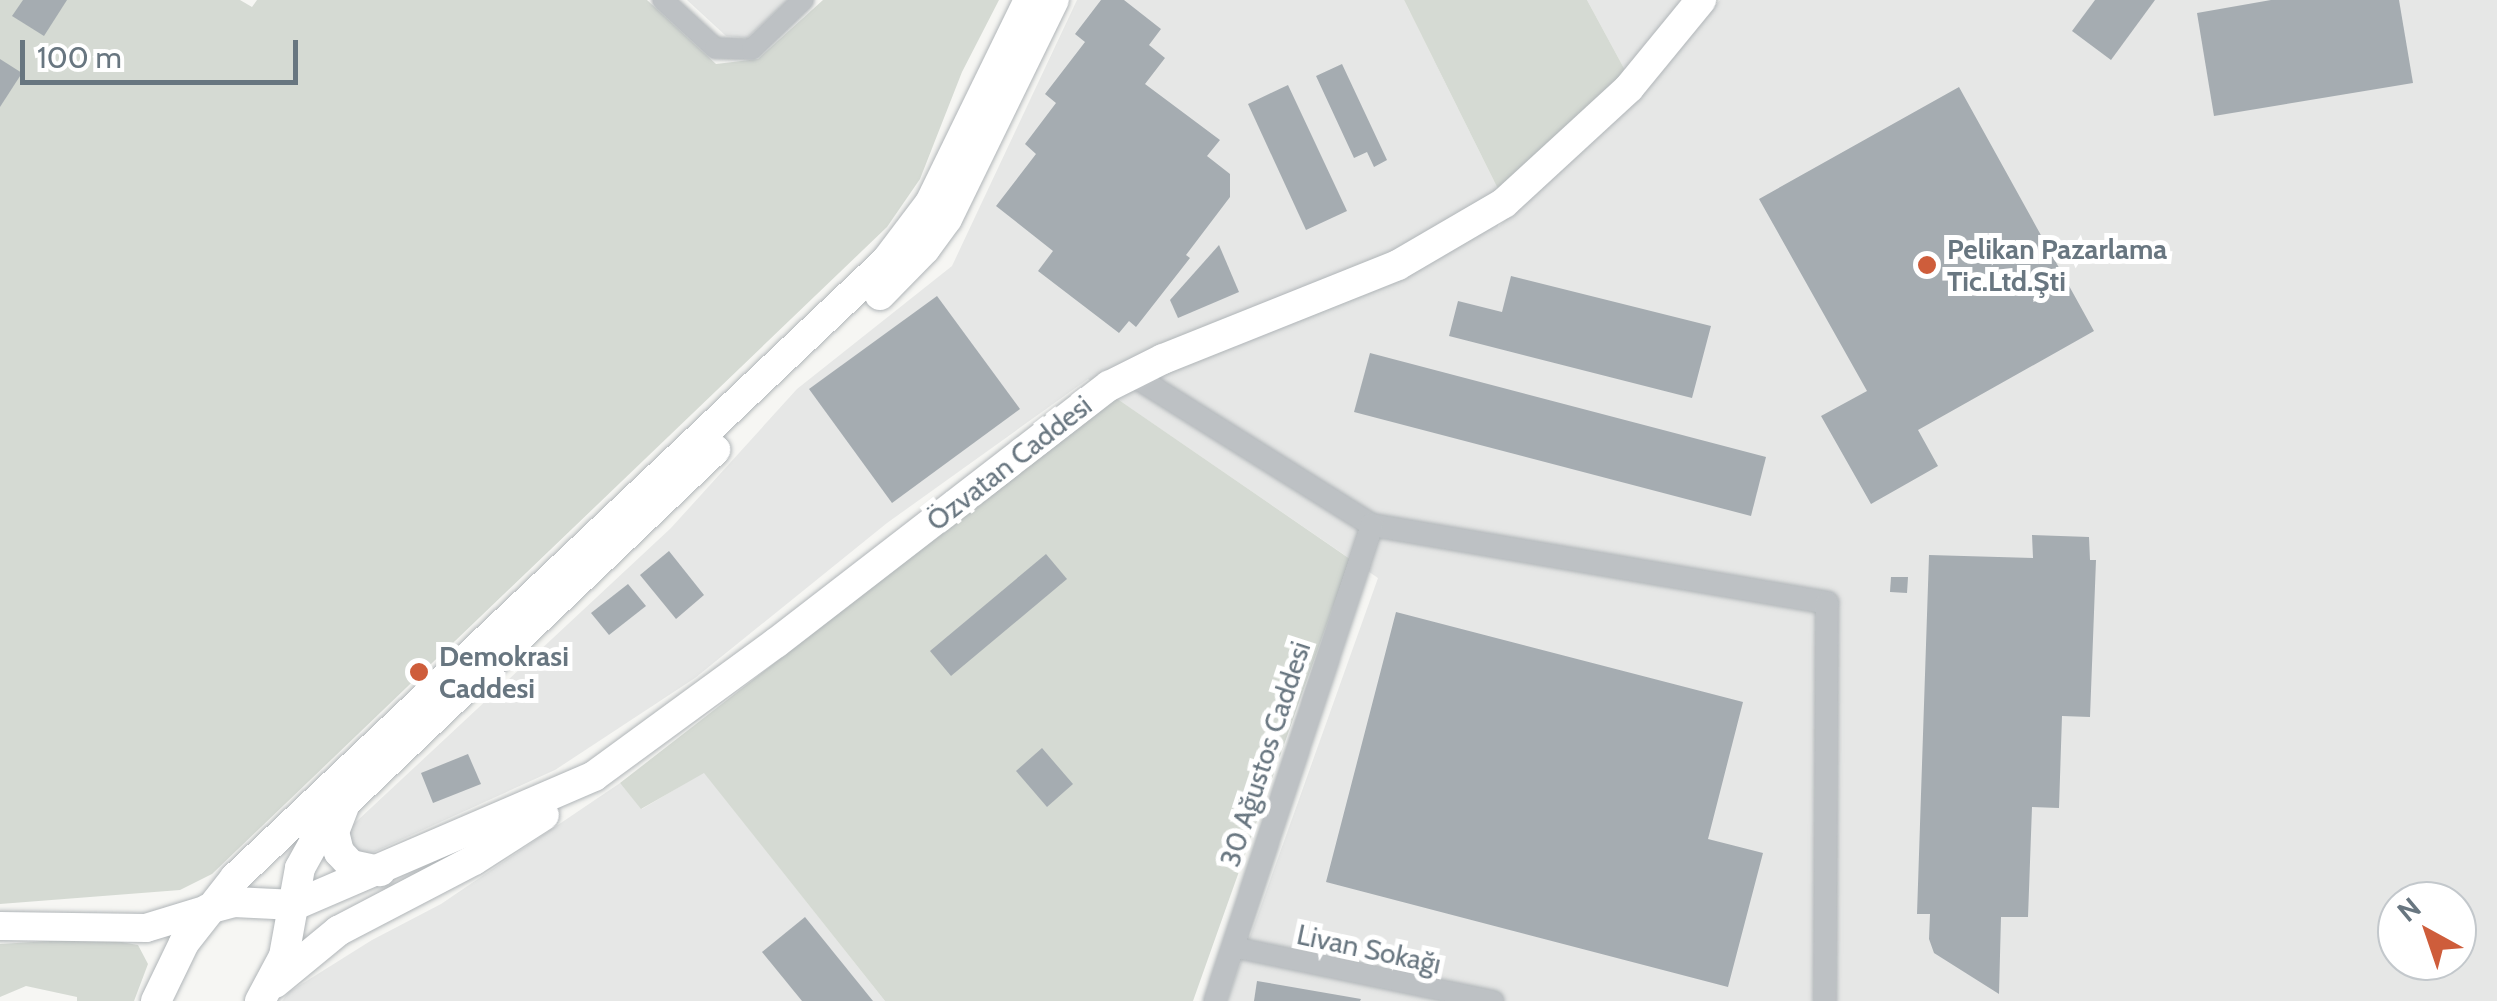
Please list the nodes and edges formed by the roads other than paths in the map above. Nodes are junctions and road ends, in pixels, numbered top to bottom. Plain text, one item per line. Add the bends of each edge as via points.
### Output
1 (663, 0) edge
2 (803, 0) edge
3 (1029, 0) edge
4 (1054, 0) edge
5 (1702, 0) edge
6 (1131, 374) junction
7 (1372, 525) junction
8 (594, 776) junction
9 (346, 802) junction
10 (380, 871) junction
11 (256, 905) junction
12 (295, 905) junction
13 (208, 909) junction
14 (0, 926) edge
15 (146, 928) junction
16 (1233, 947) junction
17 (284, 956) junction
18 (169, 993) edge
19 (264, 996) edge
20 (1443, 997) edge
21 (1215, 1001) edge
22 (1493, 1001) edge
23 (1825, 1001) edge

1 - 2 street via 715,48 752,49
3 - 13 main road via 930,203 886,261
4 - 9 main road via 971,174 925,250
5 - 6 main road, Özvatan Caddesi via 1598,119 1473,224 1358,284
6 - 7 street
6 - 8 main road, Özvatan Caddesi
7 - 16 street, 30 Ağustos Caddesi
7 - 23 street via 1826,604
8 - 10 main road, Özvatan Caddesi
8 - 19 main road via 510,839 338,930
9 - 10 main road via 334,832 339,852 351,865
9 - 12 main road via 312,842
10 - 12 main road, Özvatan Caddesi
11 - 12 main road
11 - 13 main road
11 - 17 main road via 280,933
12 - 17 main road
13 - 15 main road
13 - 18 main road
14 - 15 main road
15 - 18 main road via 163,941 170,960
16 - 20 street, Livan Sokağı
16 - 21 street, 30 Ağustos Caddesi
17 - 19 main road
20 - 22 street, Livan Sokağı

